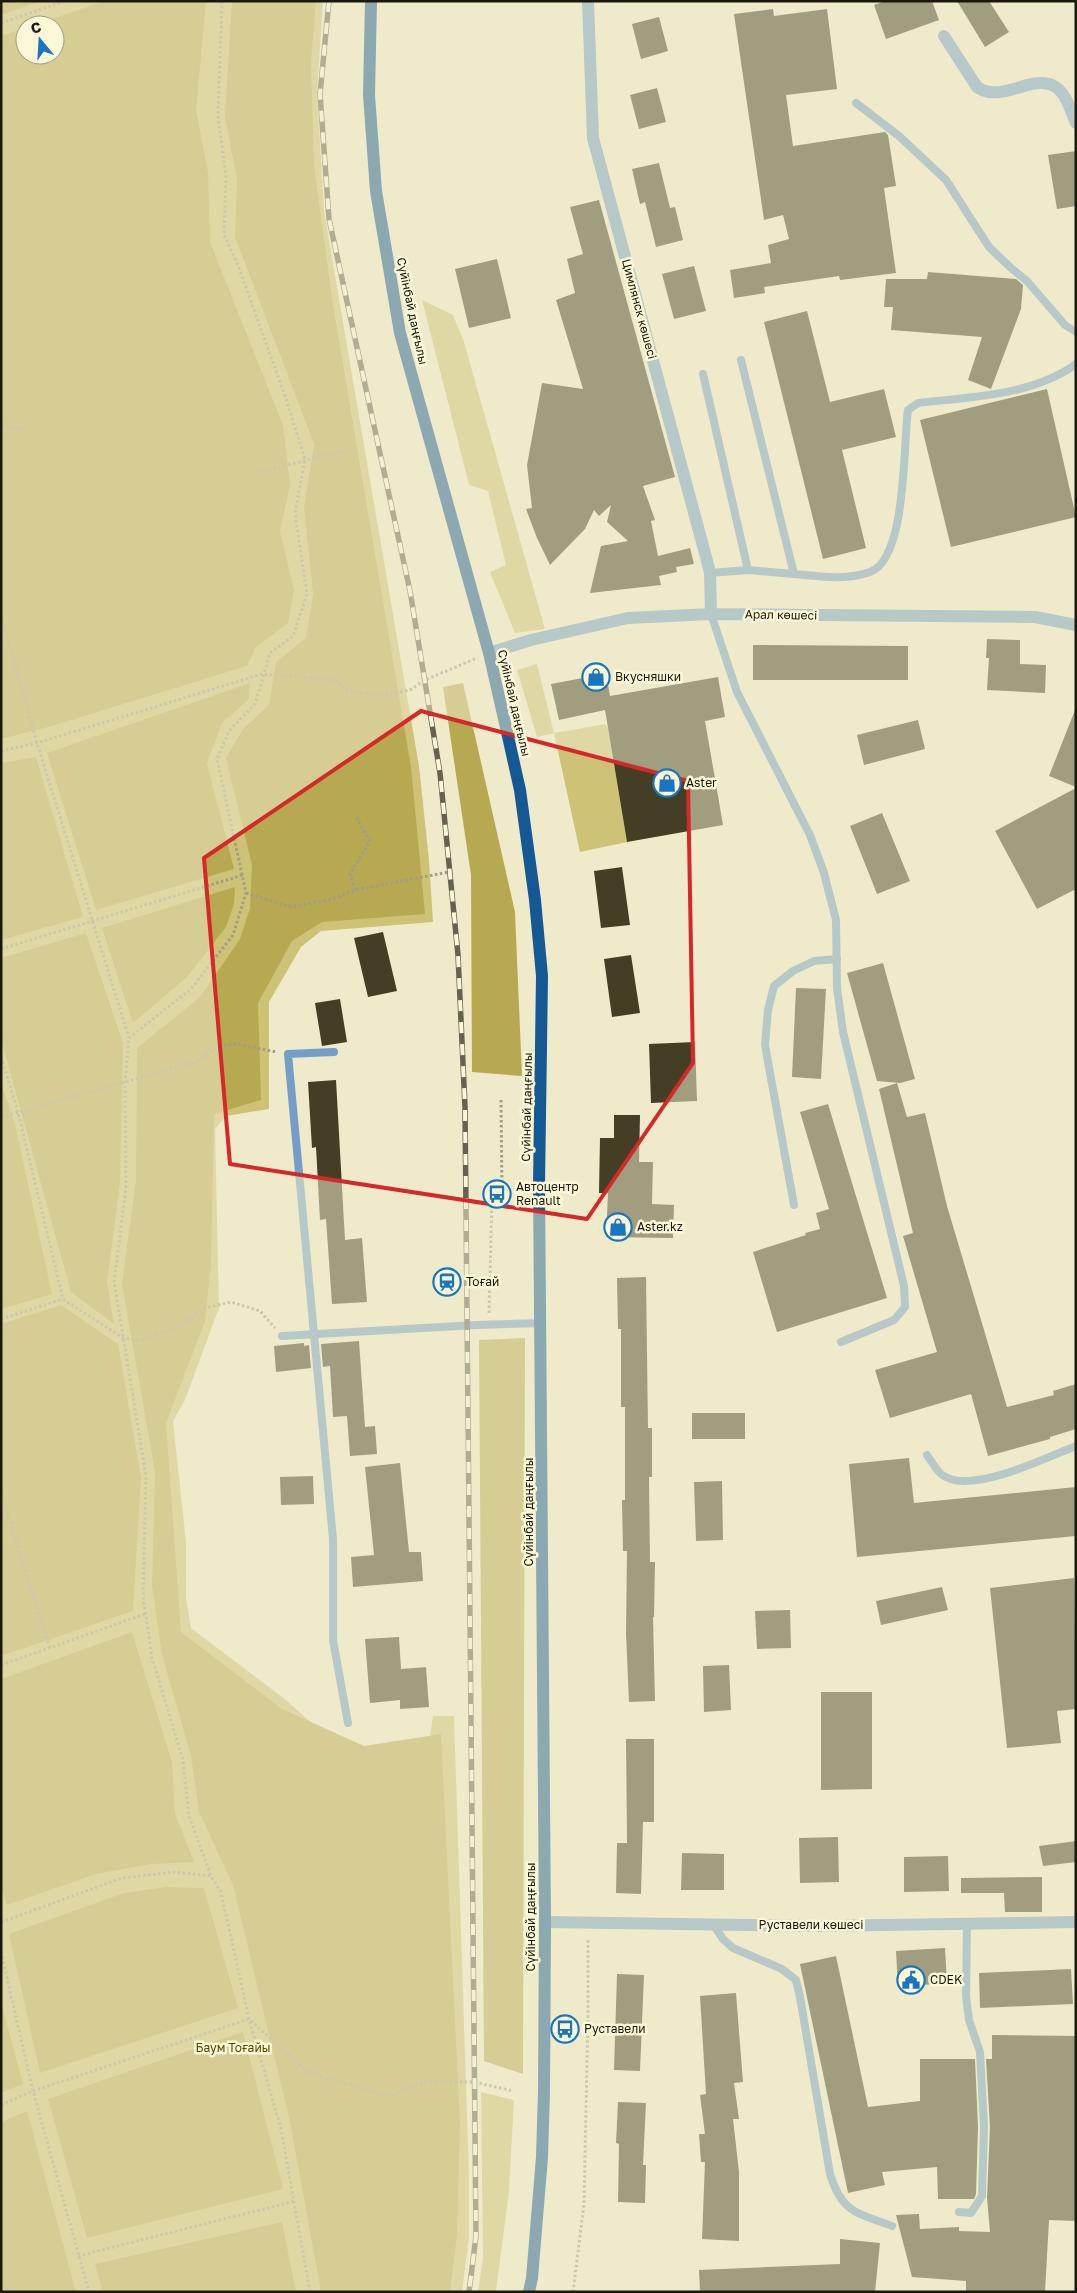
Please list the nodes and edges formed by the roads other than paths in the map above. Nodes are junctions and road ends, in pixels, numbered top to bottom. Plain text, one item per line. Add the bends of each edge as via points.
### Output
1 (371, 1) edge
2 (588, 1) edge
3 (944, 36) dead end
4 (856, 103) dead end
5 (1076, 123) edge
6 (1076, 332) edge
7 (741, 360) dead end
8 (1076, 364) edge
9 (703, 374) dead end
10 (748, 570) junction
11 (710, 573) junction
12 (794, 574) junction
13 (711, 614) junction
14 (1076, 625) edge
15 (489, 653) junction
16 (837, 959) junction
17 (334, 1052) dead end
18 (794, 1205) dead end
19 (541, 1323) junction
20 (313, 1334) junction
21 (282, 1336) road end
22 (841, 1342) dead end
23 (1076, 1446) edge
24 (927, 1455) dead end
25 (348, 1723) dead end
26 (545, 1922) junction
27 (1076, 1922) edge
28 (713, 1924) junction
29 (967, 1924) junction
30 (959, 2212) dead end
31 (892, 2226) dead end
32 (529, 2292) edge

1 - 15 main road, Сүйінбай даңғылы via 369,95 376,191 400,333
2 - 11 street, Цимлянск көшесі via 593,138
3 - 5 street via 977,87 985,93 1041,83 1054,86 1064,96
4 - 6 lane via 899,136 946,180 989,247 1027,281 1065,325
7 - 12 lane
8 - 12 lane via 1043,382 1003,392 918,402 908,410 900,520 885,560 872,572 847,578
9 - 10 lane
10 - 11 lane
10 - 12 lane
11 - 13 street, Цимлянск көшесі
13 - 14 street, Арал көшесі via 1035,617
13 - 15 street, Арал көшесі via 628,618
13 - 16 lane via 737,692 810,835 824,873 836,920
15 - 19 main road, Сүйінбай даңғылы via 520,790 542,976
16 - 18 lane via 814,961 793,971 774,986 768,1010 765,1045
16 - 22 lane via 843,1032 904,1286 906,1307 894,1320
17 - 20 lane via 288,1054
19 - 20 lane
19 - 26 main road, Сүйінбай даңғылы
20 - 21 lane
20 - 25 lane via 333,1539 333,1640
23 - 24 lane via 1003,1475 980,1480 949,1478 941,1474
26 - 28 street, Руставели көшесі
26 - 32 main road, Сүйінбай даңғылы via 542,2157
27 - 29 street, Руставели көшесі
28 - 29 street, Руставели көшесі
28 - 31 lane via 733,1948 782,1969 796,1980 835,2190 850,2210
29 - 30 lane via 966,1996 969,2020 980,2052 984,2127 982,2196 971,2213

